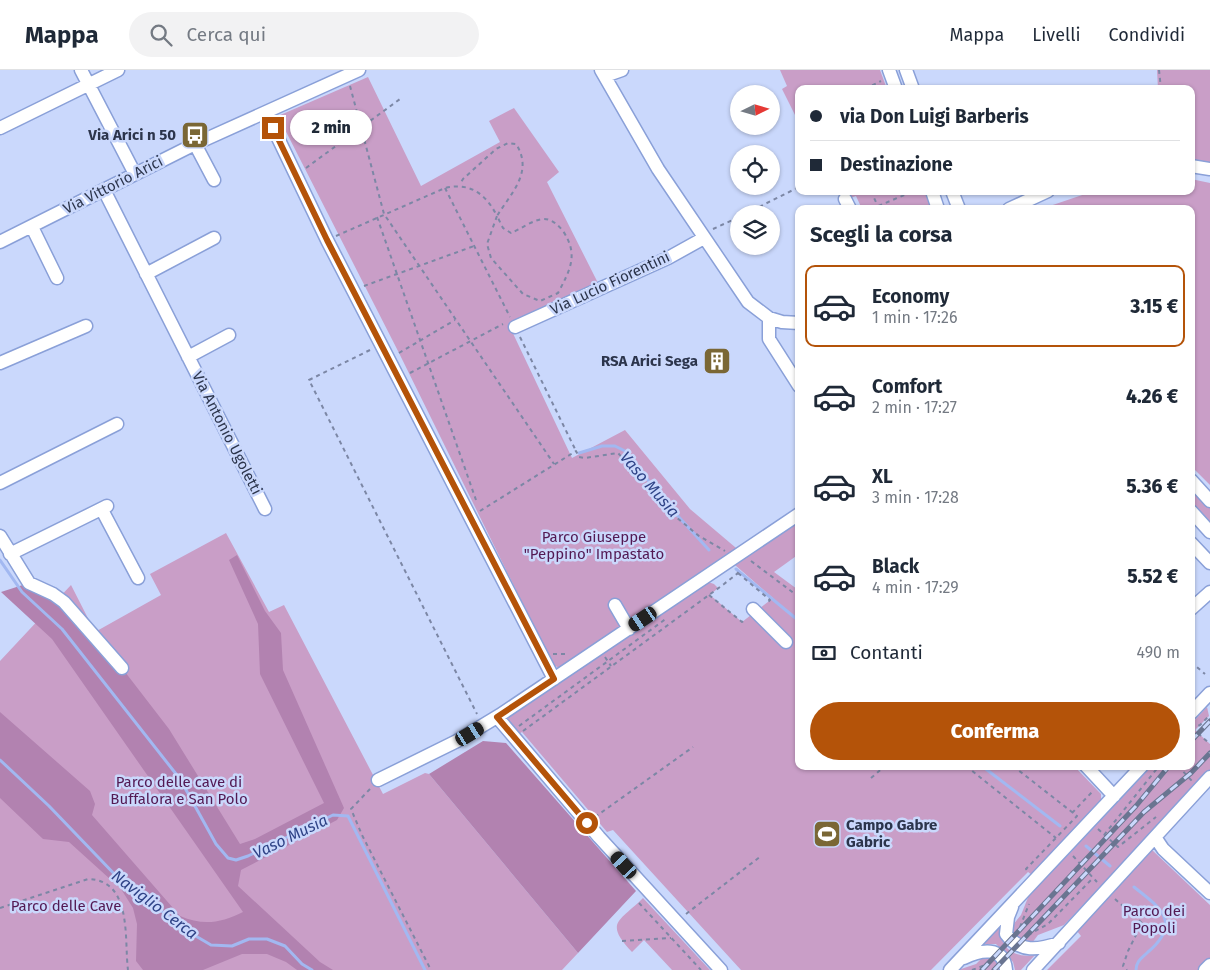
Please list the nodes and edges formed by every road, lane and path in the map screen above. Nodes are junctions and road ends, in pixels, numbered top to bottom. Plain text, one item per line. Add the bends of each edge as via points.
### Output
1 (81, 70) edge
2 (118, 70) edge
3 (622, 70) edge
4 (906, 70) edge
5 (1160, 70) edge
6 (354, 72) edge
7 (603, 73) edge
8 (892, 79) edge
9 (88, 85) junction
10 (876, 85) edge
11 (912, 85) edge
12 (1161, 85) edge
13 (400, 99) dead end
14 (266, 113) junction
15 (361, 127) junction
16 (0, 128) edge
17 (195, 144) junction
18 (1195, 167) edge
19 (1210, 169) edge
20 (135, 174) junction
21 (296, 175) junction
22 (214, 180) dead end
23 (460, 184) junction
24 (795, 189) edge
25 (104, 190) junction
26 (906, 195) edge
27 (1039, 195) edge
28 (762, 205) edge
29 (884, 205) edge
30 (1018, 205) edge
31 (384, 214) junction
32 (497, 216) junction
33 (377, 217) junction
34 (730, 222) edge
35 (32, 227) junction
36 (703, 237) junction
37 (214, 238) dead end
38 (327, 240) junction
39 (0, 242) edge
40 (474, 246) dead end
41 (419, 266) junction
42 (146, 274) junction
43 (396, 274) junction
44 (57, 278) dead end
45 (364, 286) dead end
46 (769, 318) junction
47 (456, 319) junction
48 (795, 323) edge
49 (509, 325) joint
50 (86, 326) dead end
51 (229, 335) dead end
52 (420, 340) junction
53 (470, 341) junction
54 (381, 344) junction
55 (399, 353) dead end
56 (188, 357) junction
57 (0, 363) edge
58 (428, 363) junction
59 (399, 378) junction
60 (795, 380) edge
61 (117, 424) dead end
62 (554, 464) junction
63 (0, 483) edge
64 (1195, 484) edge
65 (1210, 501) edge
66 (476, 502) dead end
67 (265, 509) dead end
68 (1195, 515) edge
69 (470, 517) junction
70 (795, 517) edge
71 (1210, 532) edge
72 (0, 536) edge
73 (1195, 547) edge
74 (742, 553) junction
75 (10, 554) junction
76 (1210, 563) edge
77 (735, 565) dead end
78 (761, 567) dead end
79 (138, 578) dead end
80 (1210, 592) edge
81 (795, 594) edge
82 (1195, 605) edge
83 (614, 606) dead end
84 (753, 609) dead end
85 (668, 617) dead end
86 (629, 629) junction
87 (786, 642) dead end
88 (574, 650) dead end
89 (552, 654) dead end
90 (1195, 665) edge
91 (122, 668) dead end
92 (1205, 674) dead end
93 (554, 679) junction
94 (1210, 693) edge
95 (1195, 709) edge
96 (1210, 714) edge
97 (497, 717) junction
98 (483, 726) junction
99 (1195, 728) edge
100 (1195, 732) edge
101 (518, 735) junction
102 (1210, 744) edge
103 (694, 747) dead end
104 (880, 770) edge
105 (971, 770) edge
106 (1018, 770) edge
107 (1090, 770) edge
108 (1138, 770) edge
109 (1156, 770) edge
110 (1210, 777) edge
111 (871, 778) dead end
112 (378, 780) joint
113 (1096, 789) dead end
114 (1114, 796) junction
115 (1072, 813) junction
116 (1157, 816) dead end
117 (595, 817) dead end
118 (1095, 827) dead end
119 (1104, 835) junction
120 (1154, 837) junction
121 (1056, 838) junction
122 (761, 856) dead end
123 (1026, 869) dead end
124 (1093, 877) dead end
125 (1210, 893) edge
126 (1014, 902) junction
127 (639, 903) dead end
128 (0, 908) edge
129 (681, 919) dead end
130 (672, 938) junction
131 (622, 941) dead end
132 (1059, 943) junction
133 (1013, 944) junction
134 (1002, 957) junction
135 (959, 960) junction
136 (1208, 960) edge
137 (128, 970) edge
138 (431, 970) edge
139 (701, 970) edge
140 (721, 970) edge
141 (950, 970) edge
142 (972, 970) edge
143 (1006, 970) edge
144 (1033, 970) edge
145 (1205, 970) edge

1 - 9 street
2 - 9 street
3 - 7 street
4 - 11 street
5 - 12 path
6 - 14 street, Via Vittorio Arici
6 - 15 path
7 - 36 street via 658,169
8 - 10 path
9 - 16 street
9 - 20 street
13 - 15 path
14 - 17 street, Via Vittorio Arici
14 - 21 street
15 - 21 path
15 - 31 path
17 - 20 street, Via Vittorio Arici
17 - 22 street
18 - 19 street
20 - 25 street, Via Vittorio Arici
21 - 38 street
23 - 31 path
23 - 32 path via 486,198
23 - 32 path via 496,149 508,143 516,144 524,164 519,186
24 - 28 path
25 - 35 street, Via Vittorio Arici
25 - 42 street, Via Antonio Ugoletti
26 - 29 path
27 - 30 street
31 - 33 path
31 - 41 path
32 - 32 path via 487,244 491,258 503,274 523,294 540,301 558,293 572,262 572,246 561,229 551,220 542,219 511,233 503,228
33 - 38 path
33 - 43 path
34 - 36 path
35 - 39 street, Via Vittorio Arici
35 - 44 street
36 - 46 street via 748,302
36 - 49 street, Via Lucio Fiorentini via 668,258
37 - 42 street
38 - 54 street
40 - 41 path
41 - 43 path
41 - 47 path
42 - 56 street, Via Antonio Ugoletti
43 - 45 path
43 - 52 path
46 - 48 street
46 - 60 street via 769,339
47 - 52 path
47 - 53 path
49 - 53 path
50 - 57 street
51 - 56 street, Via Antonio Ugoletti
52 - 55 path
52 - 58 path
53 - 58 path
53 - 62 path
54 - 59 street
54 - 98 path via 308,380
56 - 67 street, Via Antonio Ugoletti
58 - 59 path
58 - 66 path
59 - 69 street
61 - 63 street
62 - 69 path
62 - 74 path via 576,451 579,457 585,458 618,453 676,517 699,536 726,552
64 - 65 street
68 - 71 street
69 - 93 street
70 - 74 street
72 - 75 street
73 - 76 street
74 - 86 street
75 - 79 street via 104,508
75 - 91 street via 29,583 64,602
77 - 101 path via 732,568 738,573 724,584
78 - 81 path
80 - 82 street
83 - 86 street
84 - 87 street
85 - 101 path via 519,726
86 - 93 street
88 - 89 path via 568,654
90 - 92 path
93 - 97 street
94 - 95 street
96 - 99 path
97 - 98 street
97 - 101 street
98 - 112 street
100 - 102 path
101 - 140 street via 599,837
103 - 117 path
104 - 111 path
105 - 121 path
106 - 115 path
107 - 114 street
108 - 114 street
109 - 119 path
110 - 120 street
112 - 138 path via 351,809
113 - 115 path
114 - 126 street
115 - 121 path via 1077,816
116 - 119 path via 1118,847
118 - 119 path
120 - 125 street
120 - 132 street
121 - 123 path
122 - 129 path
124 - 133 path via 1048,924
126 - 133 street via 1006,925 1006,934
126 - 135 street
127 - 130 path
128 - 137 path via 88,879 98,879 110,886 124,911
130 - 131 path
130 - 139 path
132 - 133 street via 1033,949
132 - 144 street
134 - 135 street via 987,951 975,952
134 - 142 path
134 - 143 street
135 - 141 street
136 - 145 street

